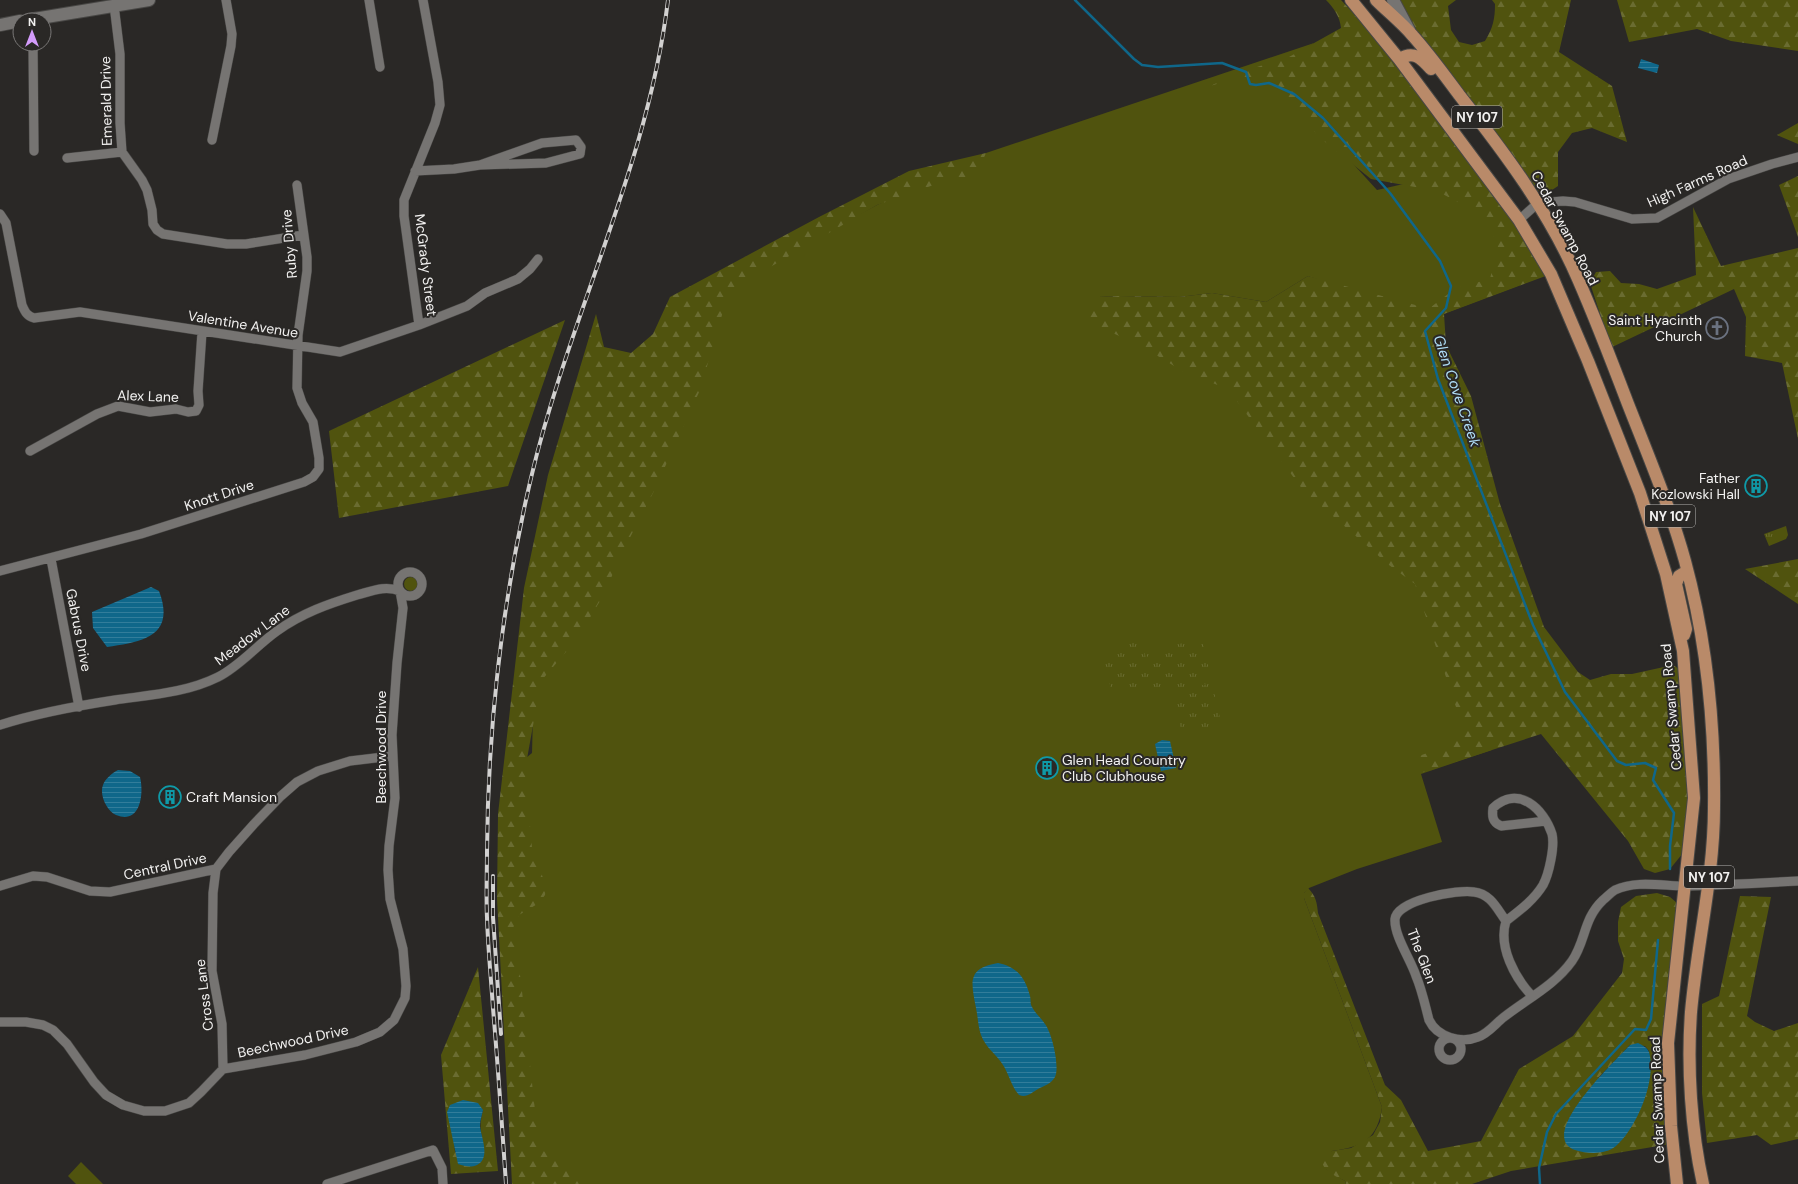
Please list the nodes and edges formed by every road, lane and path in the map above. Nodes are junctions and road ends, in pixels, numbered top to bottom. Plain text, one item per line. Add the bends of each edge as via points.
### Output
1 (226, 0) edge
2 (369, 0) edge
3 (423, 0) edge
4 (1376, 0) edge
5 (1393, 0) edge
6 (142, 1) edge
7 (1353, 1) edge
8 (114, 5) junction
9 (52, 16) edge
10 (12, 23) edge
11 (0, 25) edge
12 (1412, 34) junction
13 (34, 52) edge
14 (1399, 59) junction
15 (380, 67) dead end
16 (1482, 124) junction
17 (212, 140) dead end
18 (34, 151) dead end
19 (122, 152) junction
20 (1798, 157) edge
21 (67, 158) dead end
22 (480, 165) junction
23 (415, 171) junction
24 (297, 185) dead end
25 (1538, 203) junction
26 (0, 214) edge
27 (1519, 220) junction
28 (303, 235) junction
29 (538, 259) dead end
30 (420, 325) junction
31 (202, 332) junction
32 (299, 347) junction
33 (1646, 449) junction
34 (30, 451) dead end
35 (1627, 457) junction
36 (51, 559) junction
37 (1687, 570) junction
38 (0, 571) edge
39 (400, 591) joint
40 (1681, 644) junction
41 (79, 707) junction
42 (0, 725) edge
43 (392, 756) junction
44 (1546, 821) junction
45 (216, 869) junction
46 (1798, 881) edge
47 (1708, 885) junction
48 (0, 886) edge
49 (1684, 886) junction
50 (1506, 921) junction
51 (1532, 996) junction
52 (0, 1022) edge
53 (224, 1069) junction
54 (327, 1184) edge
55 (443, 1184) edge
56 (1677, 1184) edge
57 (1703, 1184) edge

1 - 17 street via 232,34 231,46
2 - 15 street
3 - 23 street, McGrady Street via 440,105
4 - 12 main road, NY 107
5 - 12 street, Cedar Swamp Road
6 - 8 street
7 - 14 main road, Cedar Swamp Road / NY 107
8 - 9 street
8 - 19 street, Emerald Drive via 120,54
10 - 11 street
12 - 16 main road, Cedar Swamp Road / NY 107
13 - 18 street
14 - 16 main road via 1409,54 1421,59 1455,100
14 - 27 main road, Cedar Swamp Road / NY 107
16 - 25 main road, Cedar Swamp Road / NY 107
19 - 21 street
19 - 28 street, Emerald Drive via 142,180 153,224 163,234 233,244
20 - 25 street, High Farms Road via 1728,179 1658,218 1632,219 1575,202
22 - 22 street via 546,163 580,154 581,147 576,140 542,143
22 - 23 street
23 - 30 street, McGrady Street via 404,200 404,216
24 - 28 street, Ruby Drive
25 - 27 street
25 - 33 main road, Cedar Swamp Road / NY 107 via 1577,277
26 - 31 street, Valentine Avenue via 6,223 22,305 31,317 80,312
27 - 35 main road, Cedar Swamp Road / NY 107 via 1551,274
28 - 32 street, Ruby Drive via 307,271 298,335
29 - 30 street, Valentine Avenue via 518,279 485,293 467,306
30 - 32 street, Valentine Avenue via 340,352
31 - 32 street, Valentine Avenue
31 - 34 street, Alex Lane via 196,411 176,409 150,412 118,406 97,414
32 - 36 street, Knott Drive via 298,394 313,422 319,458 319,469 313,477 149,532
33 - 35 main road
33 - 37 main road, Cedar Swamp Road / NY 107
35 - 40 main road, Cedar Swamp Road / NY 107 via 1666,574
36 - 38 street, Knott Drive
36 - 41 street, Gabrus Drive
37 - 40 main road via 1679,576 1676,584 1686,629
37 - 47 main road, Cedar Swamp Road / NY 107 via 1698,612 1705,656 1713,734 1714,813
39 - 41 street, Meadow Lane via 387,587 377,589 304,614 276,631 227,672 206,682 178,691
39 - 43 street, Beechwood Drive via 403,608 394,690
40 - 49 main road, Cedar Swamp Road / NY 107 via 1694,798
41 - 42 street, Meadow Lane via 52,711
43 - 45 street, Central Drive via 344,762 297,782 254,824
43 - 53 street, Beechwood Drive via 395,798 388,870 390,899 403,948 405,969 406,998 400,1012 388,1028 356,1042 305,1055
44 - 44 street via 1522,798 1508,799 1493,808 1492,818 1501,826
44 - 50 street via 1552,840 1552,855 1547,876 1532,899
45 - 48 street, Central Drive via 110,892 90,891 47,876 33,876
45 - 53 street, Cross Lane via 212,971 222,1024
46 - 47 street, The Glen
47 - 49 street, The Glen
47 - 57 main road, Cedar Swamp Road / NY 107 via 1691,1014 1690,1074 1696,1148
49 - 51 street, The Glen via 1646,884 1626,886 1613,891 1596,907 1586,923 1572,961 1557,979
49 - 56 main road, Cedar Swamp Road / NY 107 via 1668,1043 1671,1126
50 - 51 street via 1504,938 1510,961 1522,985
50 - 51 street, The Glen via 1491,899 1475,892 1443,894 1419,900 1403,907 1395,917 1397,931 1416,974 1432,1026 1446,1037 1478,1038
52 - 53 street, Beechwood Drive via 26,1022 54,1030 106,1095 123,1105 144,1111 164,1111 189,1102
54 - 55 street via 433,1150 442,1168

